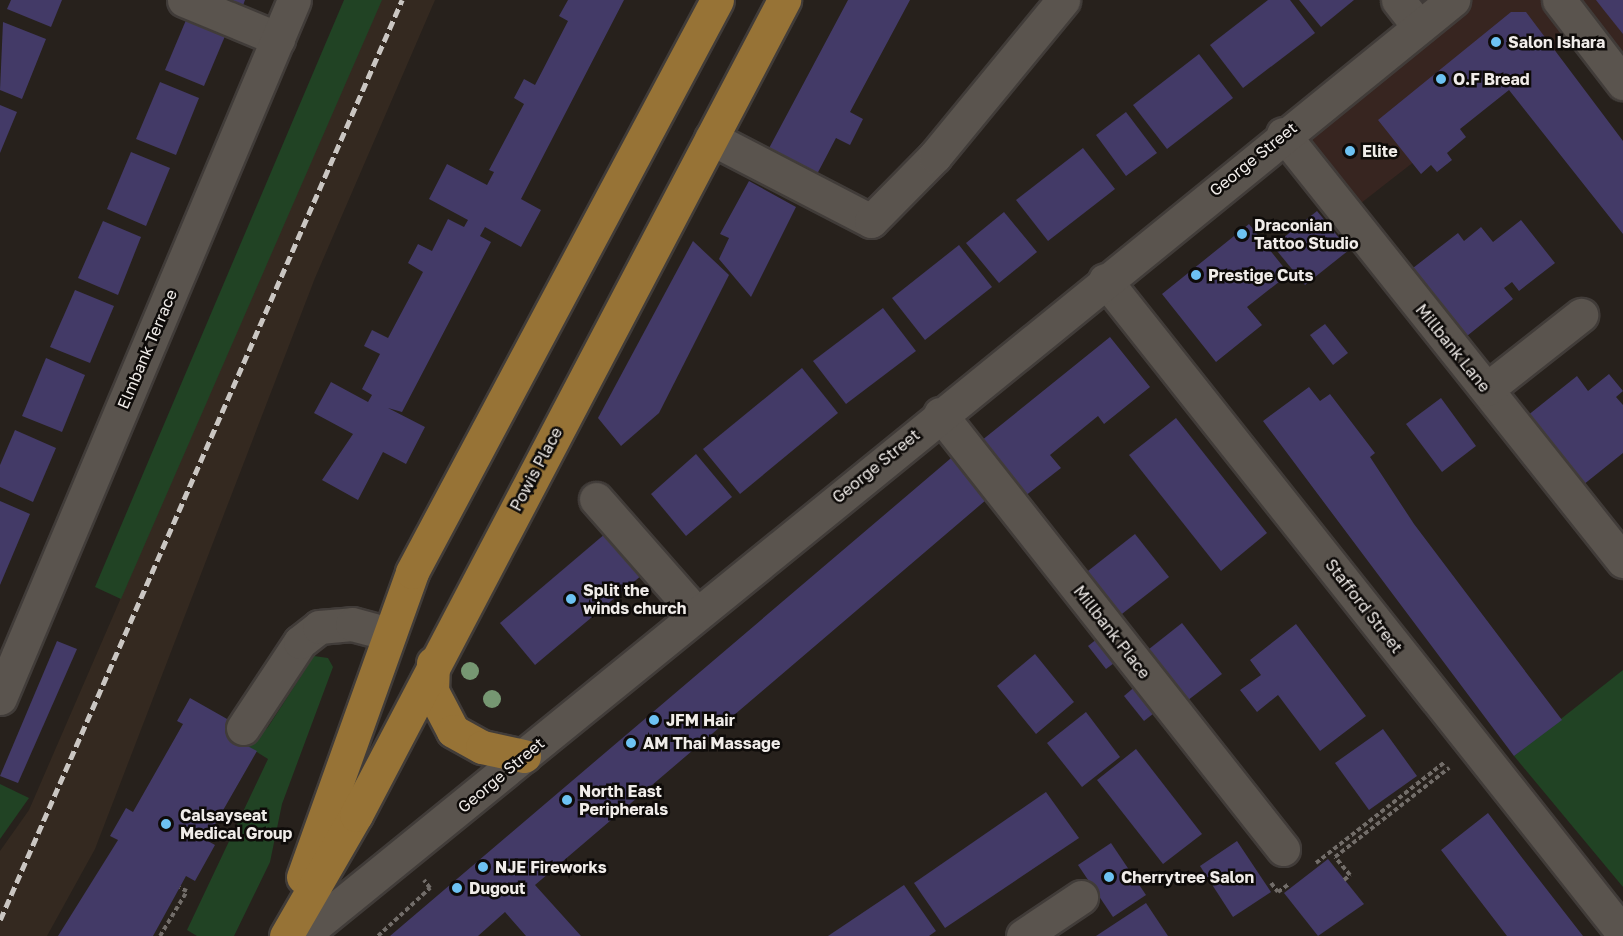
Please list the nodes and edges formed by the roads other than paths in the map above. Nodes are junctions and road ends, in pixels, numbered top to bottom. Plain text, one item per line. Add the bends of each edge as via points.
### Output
1 (184, 0) edge
2 (294, 0) edge
3 (717, 0) edge
4 (784, 0) edge
5 (1063, 0) edge
6 (1398, 0) edge
7 (1453, 0) edge
8 (1559, 0) edge
9 (1419, 27) junction
10 (278, 39) junction
11 (1623, 83) edge
12 (1283, 134) junction
13 (711, 138) junction
14 (1105, 280) junction
15 (1581, 315) dead end
16 (1487, 389) junction
17 (940, 414) junction
18 (596, 499) dead end
19 (1623, 561) edge
20 (697, 614) junction
21 (390, 634) junction
22 (433, 663) junction
23 (3, 684) edge
24 (243, 728) dead end
25 (524, 756) junction
26 (1288, 868) road end
27 (1081, 897) dead end
28 (1623, 933) edge
29 (285, 936) edge
30 (302, 936) edge
31 (1023, 936) edge

1 - 10 street
2 - 10 street, Elmbank Terrace
3 - 21 main road, Powis Place via 431,532
4 - 13 main road, Powis Place
5 - 13 street via 935,156 871,221
6 - 9 street
7 - 9 street, George Street
8 - 11 street
9 - 12 street, George Street
10 - 23 street, Elmbank Terrace
12 - 14 street, George Street
12 - 16 street, Millbank Lane
13 - 22 main road, Powis Place
14 - 17 street, George Street
14 - 28 street, Stafford Street
15 - 16 street
16 - 19 street, Millbank Lane
17 - 20 street, George Street
17 - 26 street, Millbank Place
18 - 20 street
20 - 25 street, George Street
21 - 24 street via 336,623 291,641
21 - 29 main road, Powis Place
22 - 25 main road via 432,692 453,731 482,747
22 - 29 main road, Powis Place via 356,815
25 - 30 street, George Street
27 - 31 street

